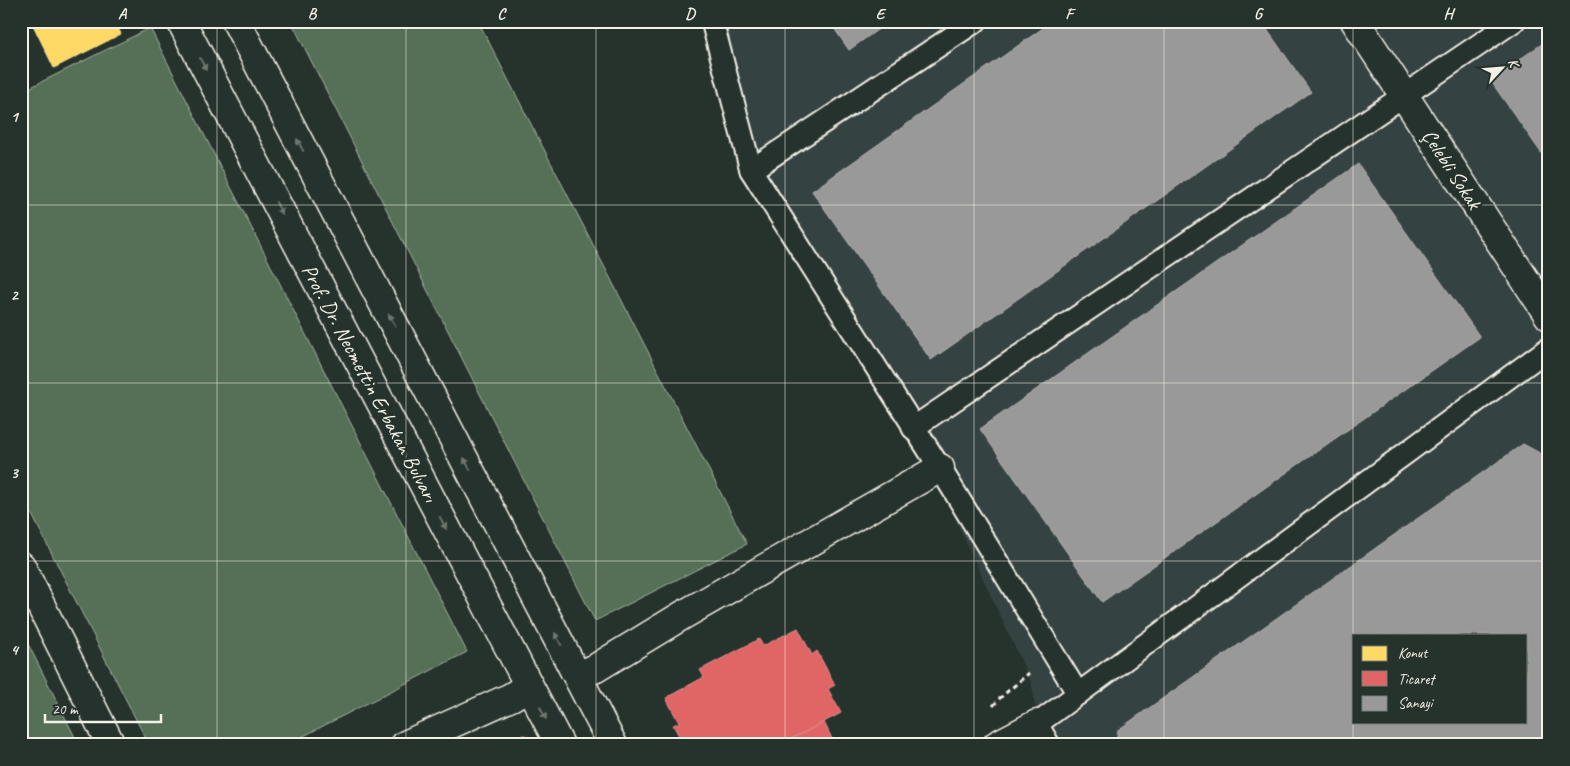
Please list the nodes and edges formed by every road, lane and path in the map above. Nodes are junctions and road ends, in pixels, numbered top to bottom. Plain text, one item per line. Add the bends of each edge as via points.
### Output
1 (181, 21) edge
2 (236, 21) edge
3 (712, 21) edge
4 (976, 21) edge
5 (1355, 21) edge
6 (1514, 21) edge
7 (1404, 96) junction
8 (751, 170) junction
9 (1549, 316) edge
10 (1549, 348) edge
11 (914, 428) junction
12 (940, 468) junction
13 (21, 566) edge
14 (1052, 653) junction
15 (578, 676) junction
16 (529, 686) junction
17 (1078, 694) junction
18 (989, 711) dead end
19 (1038, 738) edge
20 (111, 745) edge
21 (405, 745) edge
22 (560, 745) edge
23 (613, 745) edge
24 (997, 745) edge

1 -> 16 main road, Prof. Dr. Necmettin Erbakan Bulvarı
15 -> 2 main road
3 - 8 lane
4 - 8 lane
5 - 7 main road, Çelebli Sokak
6 - 7 lane
7 - 9 main road, Çelebli Sokak
7 - 11 lane
8 - 11 lane
10 - 17 lane
11 - 12 lane
12 - 14 lane
12 - 15 main road
13 - 20 main road
14 - 17 lane
14 - 18 path
15 - 23 main road
16 - 21 main road
16 -> 22 main road, Prof. Dr. Necmettin Erbakan Bulvarı
17 - 19 lane
19 - 24 main road

